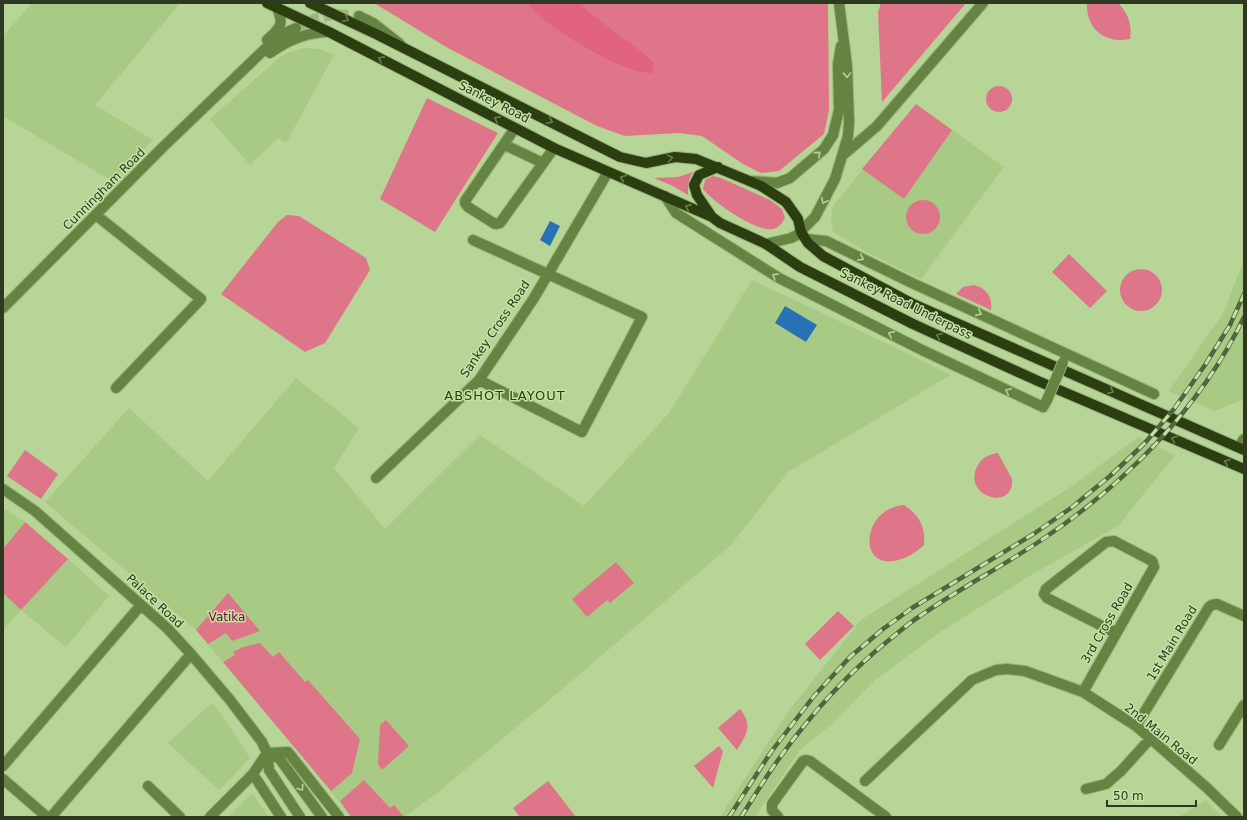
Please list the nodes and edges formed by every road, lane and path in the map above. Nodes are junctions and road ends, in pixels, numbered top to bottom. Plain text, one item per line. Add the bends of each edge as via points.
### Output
1 (267, 3) edge
2 (310, 3) edge
3 (839, 3) edge
4 (983, 3) edge
5 (277, 8) junction
6 (359, 16) tunnel mouth
7 (296, 28) tunnel mouth
8 (329, 32) junction
9 (843, 36) junction
10 (405, 49) junction
11 (205, 108) junction
12 (515, 128) junction
13 (504, 145) junction
14 (554, 148) junction
15 (842, 156) junction
16 (543, 163) junction
17 (718, 167) junction
18 (608, 172) junction
19 (747, 180) junction
20 (664, 196) junction
21 (96, 215) junction
22 (712, 217) junction
23 (804, 235) junction
24 (472, 240) dead end
25 (766, 244) junction
26 (548, 274) junction
27 (3, 308) edge
28 (1065, 358) junction
29 (479, 380) junction
30 (116, 388) dead end
31 (1154, 394) dead end
32 (1242, 445) edge
33 (1244, 470) edge
34 (376, 478) dead end
35 (3, 489) edge
36 (141, 605) junction
37 (1244, 616) edge
38 (1116, 633) junction
39 (191, 654) junction
40 (1083, 692) junction
41 (1244, 705) edge
42 (1136, 726) junction
43 (1150, 739) junction
44 (1219, 745) dead end
45 (267, 753) junction
46 (3, 766) edge
47 (252, 774) junction
48 (3, 779) edge
49 (865, 781) dead end
50 (148, 786) dead end
51 (1086, 789) dead end
52 (47, 817) edge
53 (51, 817) edge
54 (180, 817) edge
55 (210, 817) edge
56 (281, 817) edge
57 (300, 817) edge
58 (322, 817) edge
59 (339, 817) edge
60 (778, 817) edge
61 (886, 817) edge
62 (1237, 817) edge

1 - 5 main road, Sankey Road
2 -> 10 main road, Sankey Road
3 - 9 street
4 - 15 street via 877,126
5 - 8 main road, Sankey Road
5 - 11 street via 281,20 280,28 224,82
6 - 10 street via 387,33
7 - 11 street, Cunningham Road via 268,46
8 - 11 street via 300,37 279,46 231,89
12 -> 8 main road, Sankey Road
9 -> 15 street via 849,122
19 -> 9 street via 777,183 790,178 824,149 833,135 839,110 838,64
10 -> 17 main road, Sankey Road via 620,157 646,163 675,157 696,159
11 - 21 street, Cunningham Road
12 - 13 street
12 - 14 main road, Sankey Road
13 - 16 street
13 - 16 street via 465,203 495,224 500,224
14 - 16 street
14 - 18 main road, Sankey Road
15 -> 23 street via 835,179
17 - 19 main road, Sankey Road
17 - 22 main road, Sankey Road via 699,175 694,185 697,196
20 -> 18 main road, Sankey Road
18 - 26 street, Sankey Cross Road
19 - 23 main road, Sankey Road via 786,202 798,218
22 -> 20 main road, Sankey Road
28 -> 20 street, bridge via 1043,407 779,278 676,213
21 - 27 street, Cunningham Road
21 - 30 street via 201,299
22 - 25 main road, Sankey Road
23 - 25 street
23 -> 28 street via 826,241
23 -> 32 main road, Sankey Road Underpass via 823,256 911,302
24 - 26 street
33 -> 25 main road, Sankey Road Underpass via 906,321 800,267
26 - 29 street, Sankey Cross Road
26 - 29 street via 642,317 582,432
28 - 31 street
29 - 34 street, Sankey Cross Road
35 - 36 street, Palace Road via 35,510
36 - 39 street, Palace Road
36 - 46 street
37 - 42 street, 1st Main Road via 1217,604 1209,607
38 - 38 street, 3rd Cross Road via 1154,567 1152,561 1110,541 1044,592 1048,598
38 - 40 street, 3rd Cross Road
39 - 45 street, Palace Road via 244,718
39 - 53 street
40 - 42 street, 2nd Main Road
40 - 49 street, 2nd Main Road via 1024,671 1007,669 984,674 972,680
41 - 44 street
42 - 43 street, 2nd Main Road
43 - 51 street via 1121,772 1106,784
43 - 62 street, 2nd Main Road
45 - 47 street
45 - 57 street, Palace Road via 269,770
45 -> 58 street, Palace Road via 280,758
45 - 59 street via 288,752
47 - 55 street
47 - 56 street
48 - 52 street
50 - 54 street
60 - 61 street via 772,810 772,804 806,760

